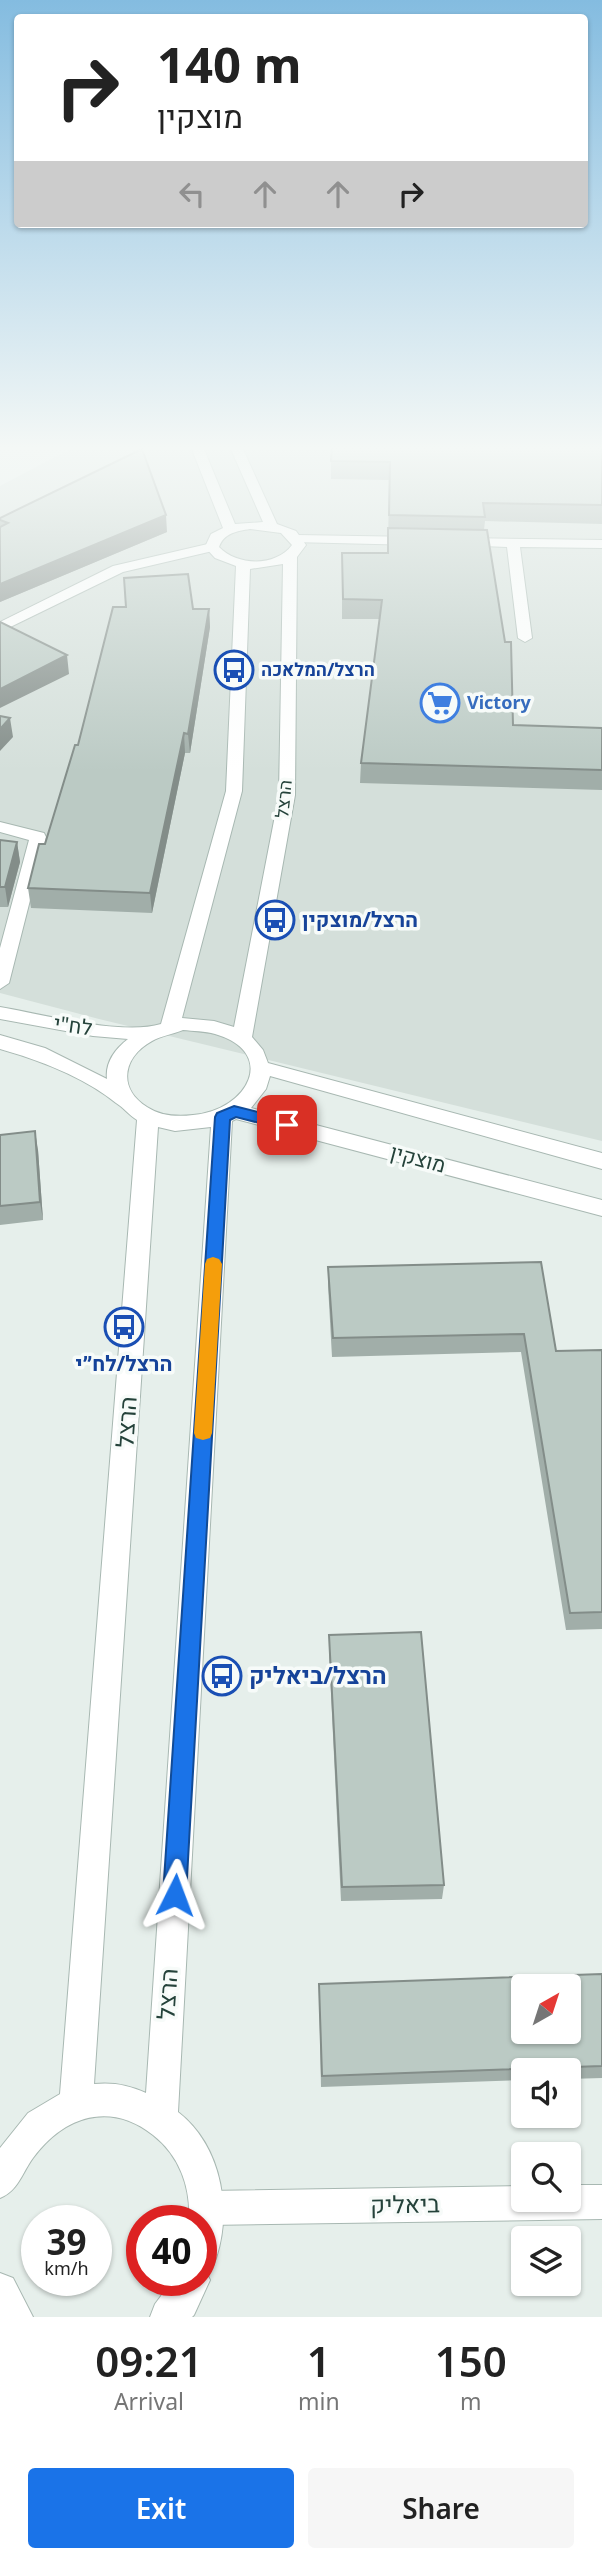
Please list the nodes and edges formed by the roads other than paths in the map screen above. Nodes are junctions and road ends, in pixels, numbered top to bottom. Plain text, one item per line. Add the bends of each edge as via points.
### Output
1 (177, 555) edge
2 (219, 555) edge
3 (515, 555) edge
4 (290, 556) joint
5 (243, 564) junction
6 (0, 628) edge
7 (525, 638) dead end
8 (0, 827) edge
9 (0, 983) edge
10 (0, 1013) edge
11 (170, 1027) junction
12 (146, 1034) junction
13 (242, 1038) junction
14 (0, 1042) edge
15 (260, 1066) junction
16 (121, 1097) junction
17 (228, 1114) junction
18 (148, 1118) junction
19 (602, 1161) edge
20 (602, 1208) edge
21 (76, 2104) junction
22 (161, 2117) junction
23 (5, 2163) edge
24 (602, 2202) edge
25 (206, 2205) edge
26 (217, 2208) edge
27 (0, 2291) edge
28 (184, 2296) edge
29 (15, 2317) edge
30 (168, 2317) edge

1 - 6 street via 118,569
2 - 5 street
3 - 7 street
4 - 5 street
4 - 13 street, הרצל via 287,795
5 - 11 street via 234,791
8 - 9 street via 38,837
10 - 12 street, לח"י via 93,1030
11 - 12 street
11 - 13 street via 204,1025
12 - 16 street via 122,1054 115,1069
13 - 15 street
14 - 16 street, לח"י via 38,1053
15 - 17 street via 259,1083 250,1098
15 - 19 street
16 - 18 street
17 - 18 street via 185,1123
17 - 20 street, מוצקין
17 - 22 street, הרצל
18 - 21 street, הרצל
21 - 22 street via 120,2100
21 - 23 street via 41,2124
22 - 25 street via 184,2140 200,2171
24 - 26 street, ביאליק
27 - 29 street
28 - 30 street

